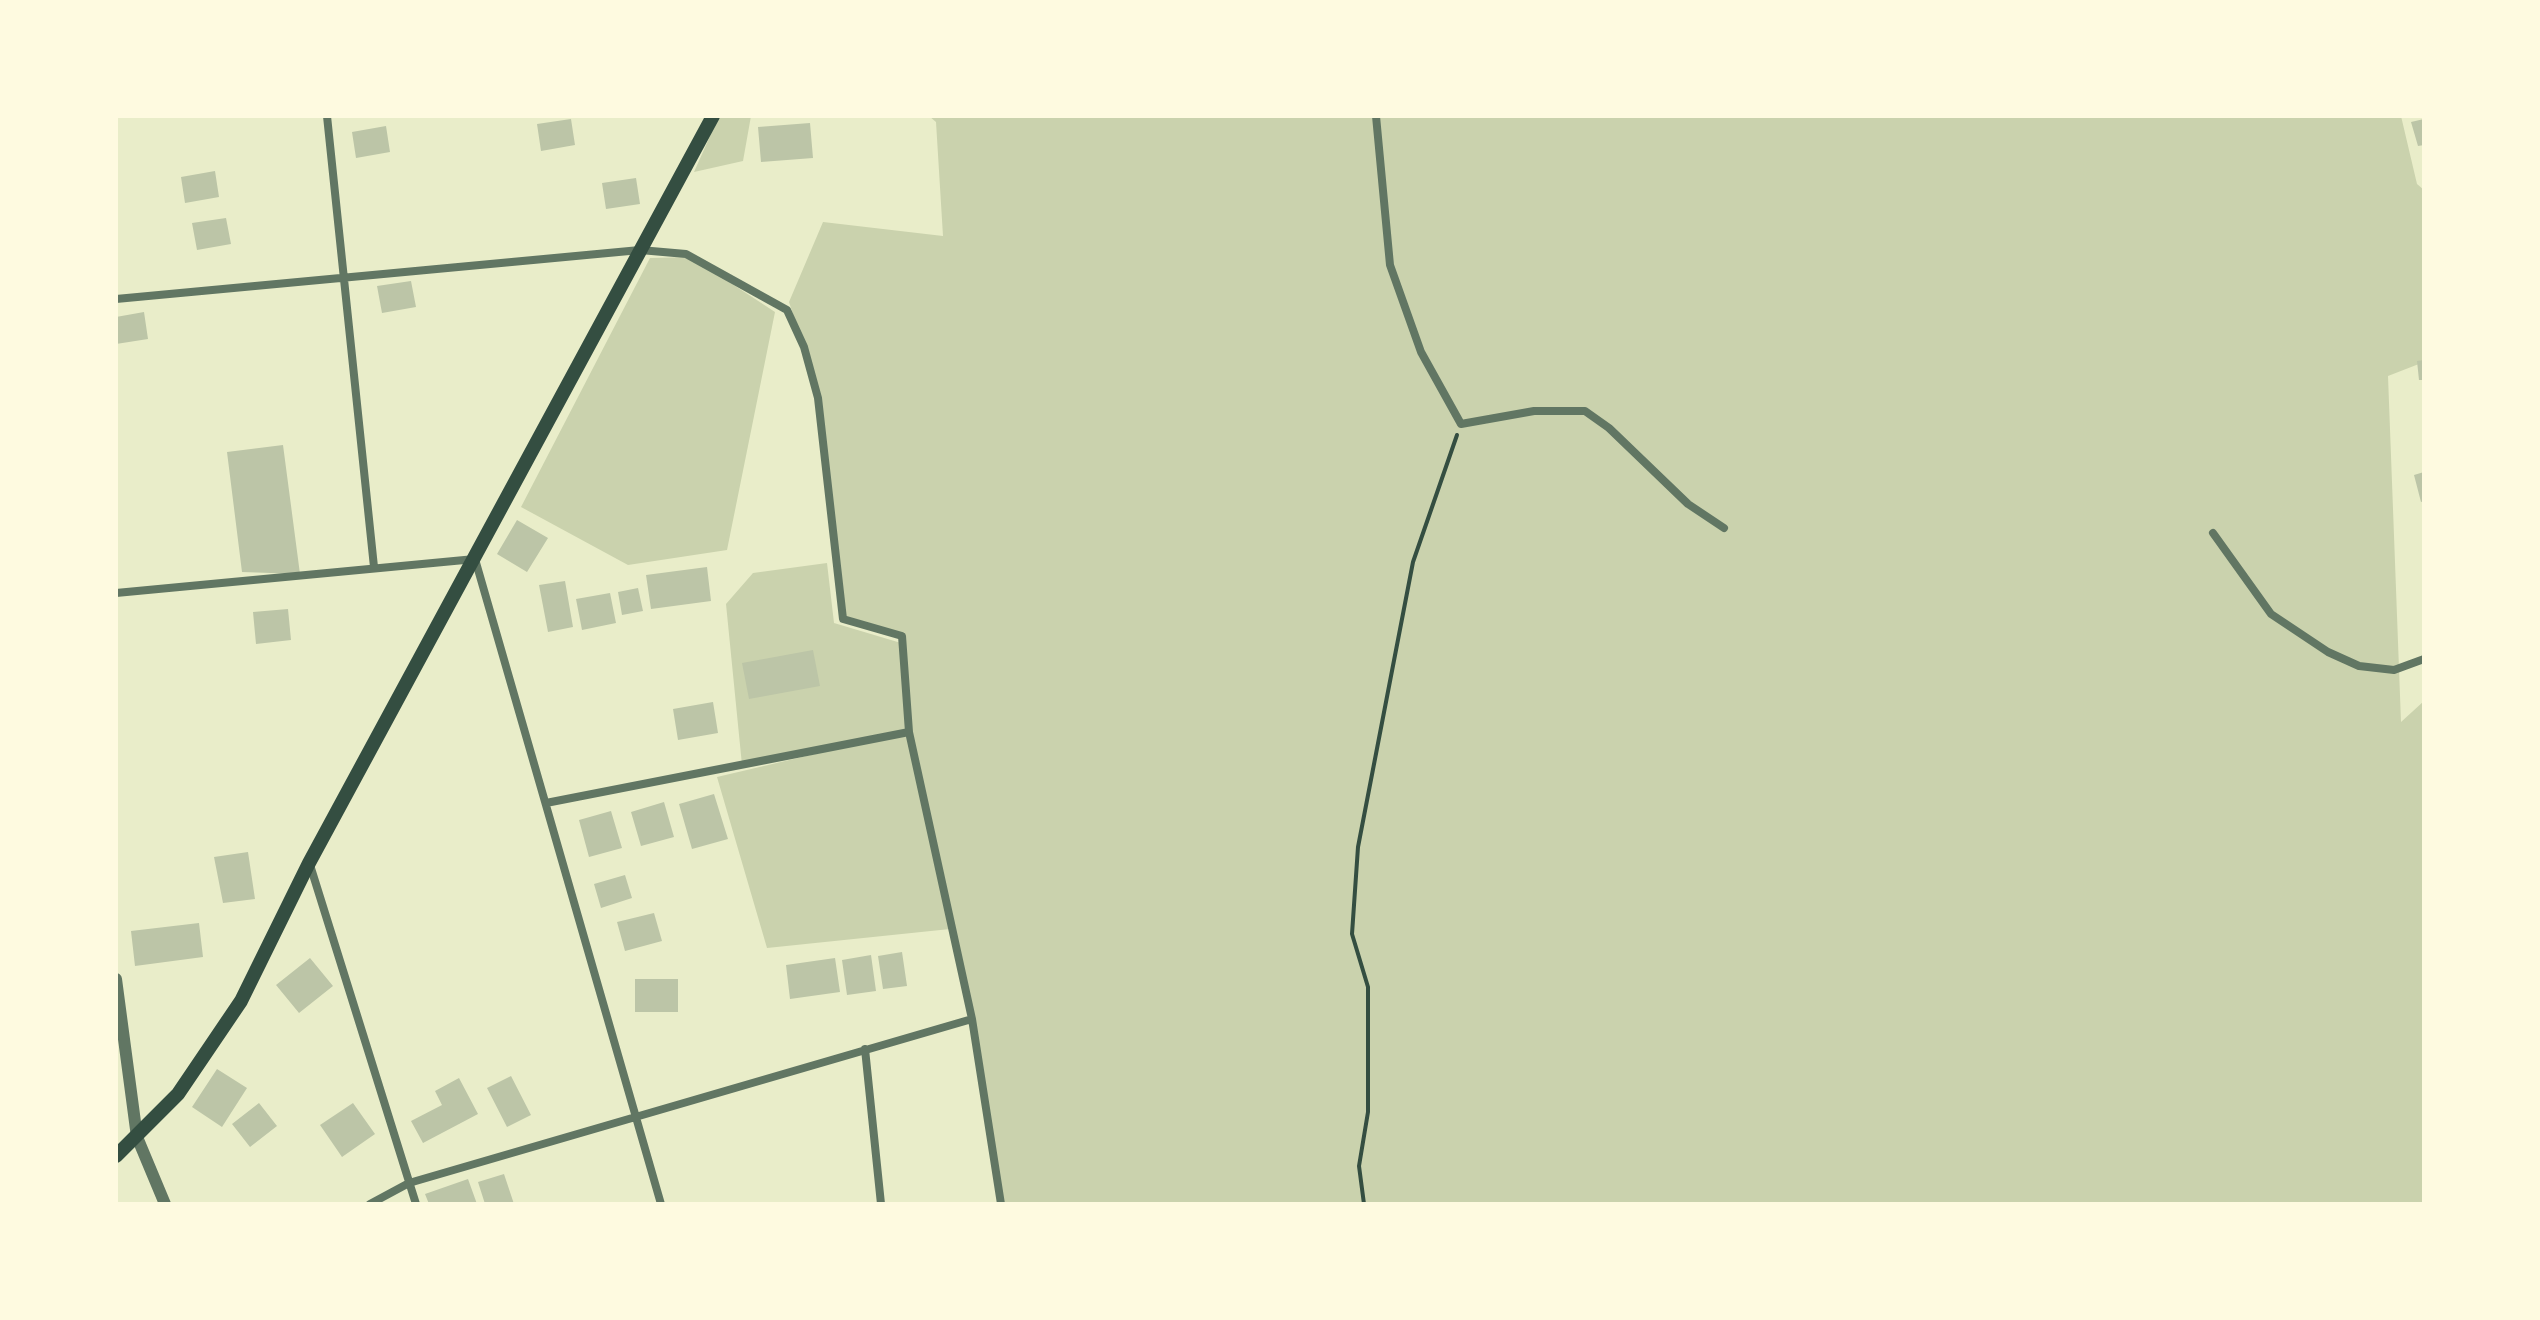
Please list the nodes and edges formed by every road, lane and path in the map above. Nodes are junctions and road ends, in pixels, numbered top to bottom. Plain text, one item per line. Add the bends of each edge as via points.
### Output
1 (327, 116) edge
2 (713, 116) edge
3 (1376, 116) edge
4 (640, 250) junction
5 (343, 277) junction
6 (116, 299) edge
7 (1461, 424) junction
8 (1724, 528) dead end
9 (2213, 533) dead end
10 (475, 559) junction
11 (374, 567) junction
12 (116, 593) edge
13 (2424, 659) edge
14 (909, 732) junction
15 (546, 803) junction
16 (309, 863) junction
17 (116, 979) edge
18 (117, 1000) edge
19 (972, 1019) junction
20 (865, 1049) junction
21 (635, 1115) junction
22 (137, 1137) junction
23 (116, 1156) edge
24 (409, 1183) junction
25 (165, 1204) edge
26 (370, 1204) edge
27 (416, 1204) edge
28 (661, 1204) edge
29 (881, 1204) edge
30 (1001, 1204) edge
31 (1364, 1204) edge

1 - 5 street
2 - 4 main road
3 - 7 street via 1390,265 1421,352
4 - 5 street
4 - 10 main road
4 - 14 street via 686,254 787,310 818,398 843,619 902,636
5 - 6 street
5 - 11 street
7 - 8 street via 1534,411 1585,411 1688,504
7 - 31 path via 1413,562 1358,847 1352,934 1368,987 1368,1112 1359,1166
9 - 13 street via 2271,614 2328,652 2359,666 2394,670
10 - 11 street
10 - 15 street
10 - 16 main road
11 - 12 street
14 - 15 street
14 - 19 street
15 - 21 street
16 - 22 main road via 241,1001 178,1094
16 - 24 street
17 - 18 street
18 - 22 street
19 - 20 street
19 - 30 street
20 - 21 street
20 - 29 street
21 - 24 street
21 - 28 street
22 - 23 main road
22 - 25 street
24 - 26 street
24 - 27 street

